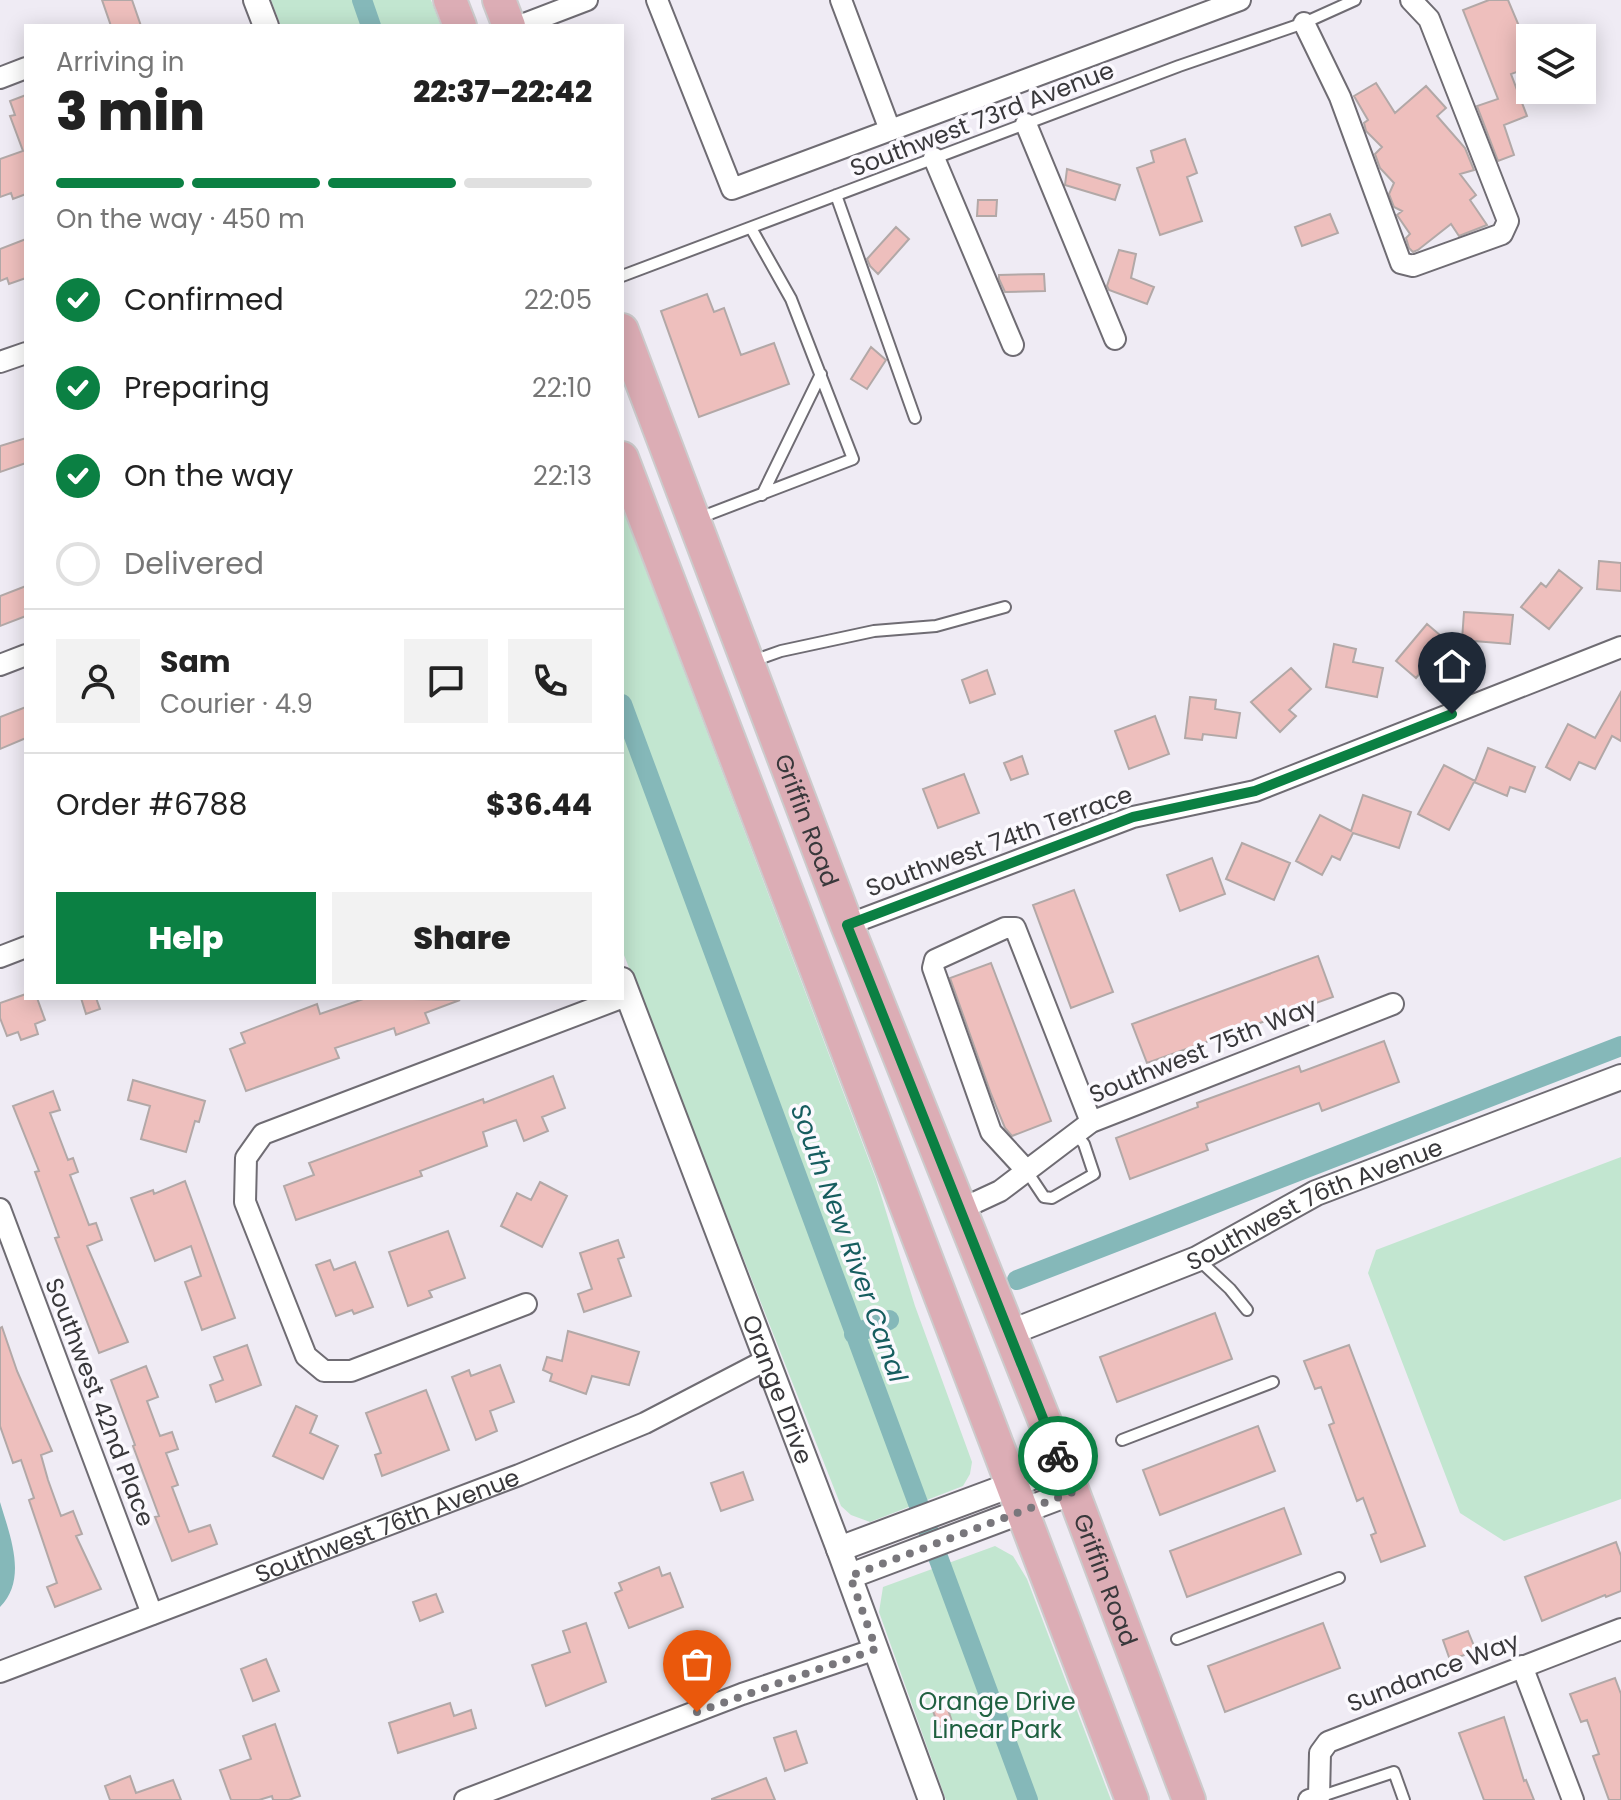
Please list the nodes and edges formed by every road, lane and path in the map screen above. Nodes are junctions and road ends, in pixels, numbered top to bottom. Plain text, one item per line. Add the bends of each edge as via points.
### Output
1 (256, 0) edge
2 (450, 0) edge
3 (587, 0) edge
4 (657, 0) edge
5 (841, 0) edge
6 (1240, 0) edge
7 (1355, 0) edge
8 (1411, 0) edge
9 (509, 12) edge
10 (1304, 23) junction
11 (265, 24) edge
12 (459, 24) edge
13 (24, 69) edge
14 (0, 78) edge
15 (1026, 124) junction
16 (890, 130) junction
17 (934, 158) junction
18 (836, 195) junction
19 (751, 228) junction
20 (624, 275) edge
21 (624, 335) edge
22 (1115, 339) dead end
23 (1013, 345) dead end
24 (24, 354) edge
25 (0, 362) edge
26 (821, 374) junction
27 (915, 418) dead end
28 (624, 463) edge
29 (762, 495) junction
30 (693, 520) junction
31 (1005, 607) dead end
32 (1621, 647) edge
33 (24, 656) edge
34 (747, 663) junction
35 (0, 665) edge
36 (786, 892) junction
37 (847, 925) junction
38 (24, 948) edge
39 (0, 957) edge
40 (814, 965) junction
41 (869, 983) junction
42 (624, 996) edge
43 (605, 1000) edge
44 (1393, 1004) dead end
45 (1621, 1077) edge
46 (1084, 1128) junction
47 (1026, 1170) junction
48 (0, 1209) edge
49 (959, 1210) junction
50 (1197, 1259) junction
51 (526, 1304) dead end
52 (1247, 1310) dead end
53 (1009, 1333) junction
54 (768, 1359) junction
55 (1273, 1382) dead end
56 (1122, 1440) dead end
57 (1067, 1479) junction
58 (1017, 1498) junction
59 (839, 1549) junction
60 (850, 1576) junction
61 (1339, 1578) dead end
62 (152, 1614) junction
63 (1621, 1629) edge
64 (1177, 1639) dead end
65 (876, 1649) junction
66 (1522, 1666) junction
67 (0, 1672) edge
68 (1314, 1798) edge
69 (465, 1800) edge
70 (931, 1800) edge
71 (1132, 1800) edge
72 (1189, 1800) edge
73 (1404, 1800) edge
74 (1573, 1800) edge

1 - 11 street
2 - 12 main road
3 - 9 street
4 - 16 street via 732,189
5 - 16 street
6 - 16 street
7 - 10 lane, Southwest 73rd Avenue
8 - 10 street via 1429,19 1508,221 1502,234 1413,266 1401,263 1340,97
10 - 15 lane, Southwest 73rd Avenue
13 - 14 street
15 - 17 lane, Southwest 73rd Avenue
15 - 22 street
17 - 18 lane, Southwest 73rd Avenue
17 - 23 street
18 - 19 lane, Southwest 73rd Avenue
18 - 27 lane
19 - 20 lane, Southwest 73rd Avenue
19 - 26 lane via 791,299
21 - 30 main road, Griffin Road
24 - 25 street
26 - 29 lane
26 - 29 lane via 853,459
28 - 36 main road, Griffin Road
29 - 30 lane
30 - 34 main road, Griffin Road
31 - 34 lane via 936,626 893,627 781,651
32 - 37 street, Southwest 74th Terrace via 1255,791 1133,817
33 - 35 street
34 - 37 main road, Griffin Road
36 - 37 main road via 822,921
36 - 40 main road, Griffin Road
37 - 41 main road, Griffin Road
38 - 39 street
40 - 41 main road via 837,965
40 - 58 main road, Griffin Road
41 - 49 main road, Griffin Road
42 - 54 street, Orange Drive
43 - 51 street via 263,1134 246,1158 245,1202 306,1356 324,1371 351,1371
44 - 46 street, Southwest 75th Way
45 - 50 street, Southwest 76th Avenue via 1316,1193
46 - 47 street, Southwest 75th Way
46 - 47 lane via 1094,1174 1052,1198 1044,1197
46 - 47 street via 1015,928 935,960 933,968 991,1132
47 - 49 street, Southwest 75th Way via 1000,1191
48 - 62 street, Southwest 42nd Place
49 - 53 main road, Griffin Road
50 - 52 lane
50 - 53 street, Southwest 76th Avenue
53 - 57 main road, Griffin Road
54 - 59 street, Orange Drive
54 - 62 street, Southwest 76th Avenue via 645,1423
55 - 56 lane
57 - 58 street
57 - 72 main road, Griffin Road
58 - 59 street via 960,1504
58 - 60 street via 971,1530
58 - 71 main road, Griffin Road
59 - 60 street, Orange Drive
60 - 65 street, Orange Drive
61 - 64 lane
62 - 67 street, Southwest 76th Avenue
63 - 66 street, Sundance Way
65 - 69 street
65 - 70 street, Orange Drive
66 - 68 street, Sundance Way via 1328,1742 1320,1753
66 - 74 street
68 - 73 lane via 1394,1772

